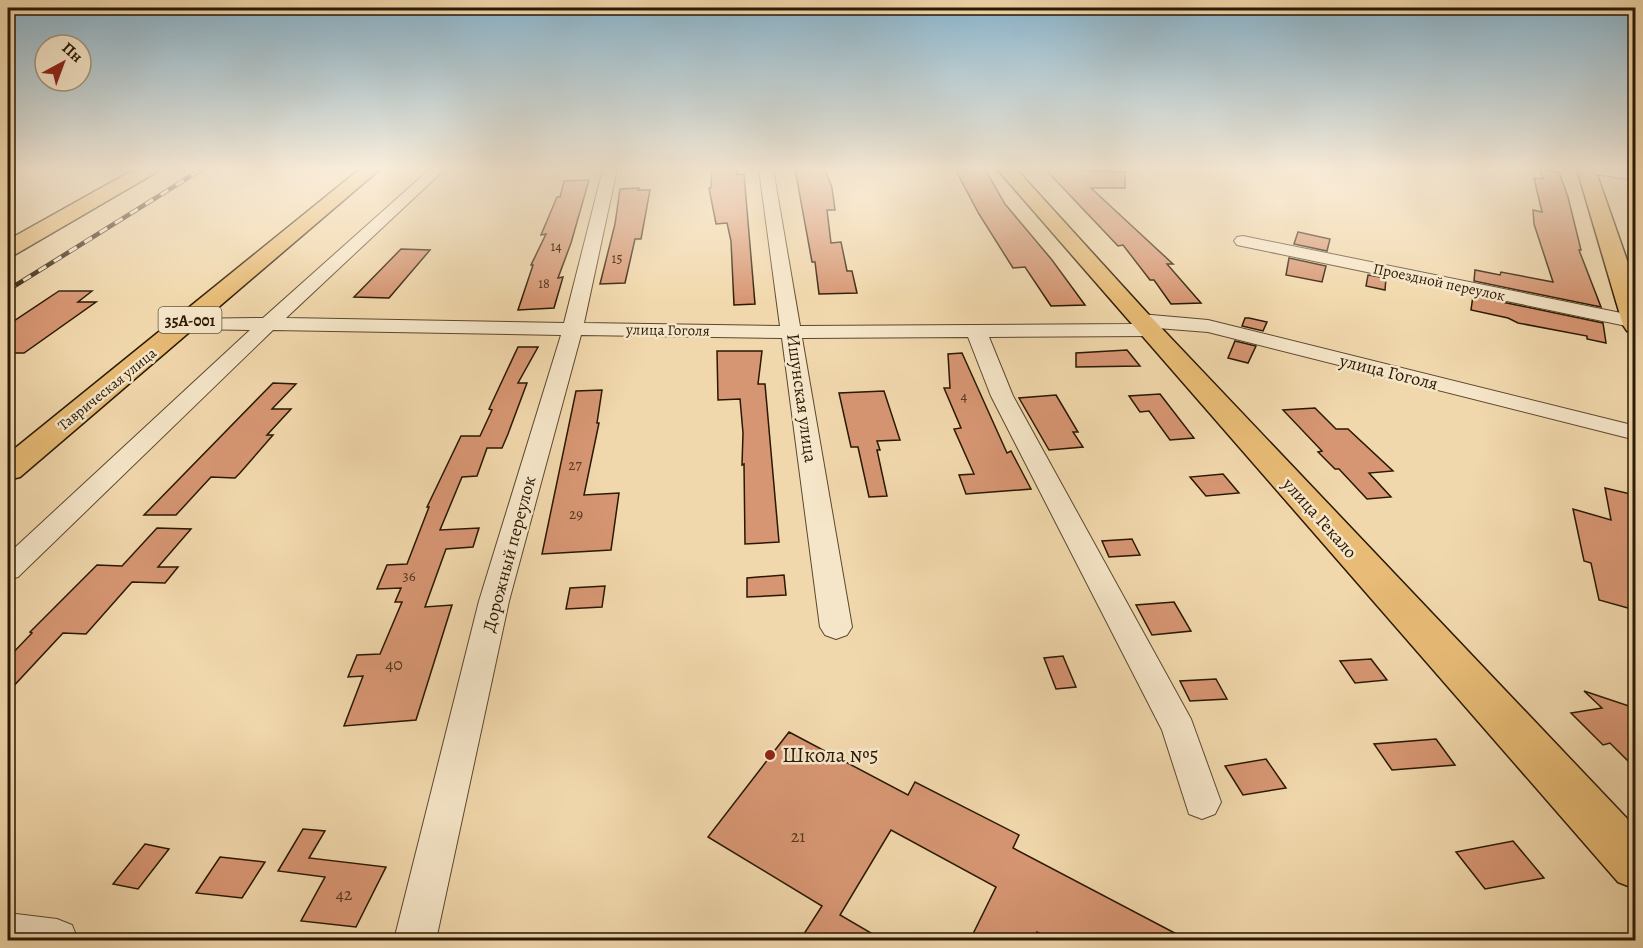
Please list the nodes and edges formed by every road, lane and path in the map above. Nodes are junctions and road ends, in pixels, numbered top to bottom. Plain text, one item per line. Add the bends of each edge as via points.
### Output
1 (71, 213) edge
2 (318, 213) edge
3 (390, 213) edge
4 (600, 213) edge
5 (773, 213) edge
6 (1045, 213) edge
7 (1601, 213) edge
8 (1243, 241) dead end
9 (8, 249) edge
10 (187, 323) junction
11 (1635, 323) edge
12 (269, 324) junction
13 (1145, 325) junction
14 (573, 328) junction
15 (976, 331) junction
16 (792, 332) junction
17 (1635, 434) edge
18 (8, 470) edge
19 (8, 570) edge
20 (836, 627) dead end
21 (1202, 802) dead end
22 (1635, 865) edge
23 (8, 934) edge
24 (57, 940) edge
25 (415, 940) edge

1 - 9 main road
2 - 10 main road, Таврическая улица / 35А-001
3 - 12 street
4 - 14 street, Дорожный переулок
5 - 16 street, Ишунская улица
6 - 13 main road, улица Гекало
7 - 11 main road
8 - 11 street, Проездной переулок
10 - 12 street, улица Гоголя
10 - 18 main road, Таврическая улица / 35А-001
12 - 14 street, улица Гоголя
12 - 19 street
13 - 15 street, улица Гоголя
13 - 17 street, улица Гоголя via 1208,326
13 - 22 main road, улица Гекало
14 - 16 street, улица Гоголя
14 - 25 street, Дорожный переулок via 494,601
15 - 16 street, улица Гоголя
15 - 21 street via 1002,396 1179,729
16 - 20 street, Ишунская улица
23 - 24 street

